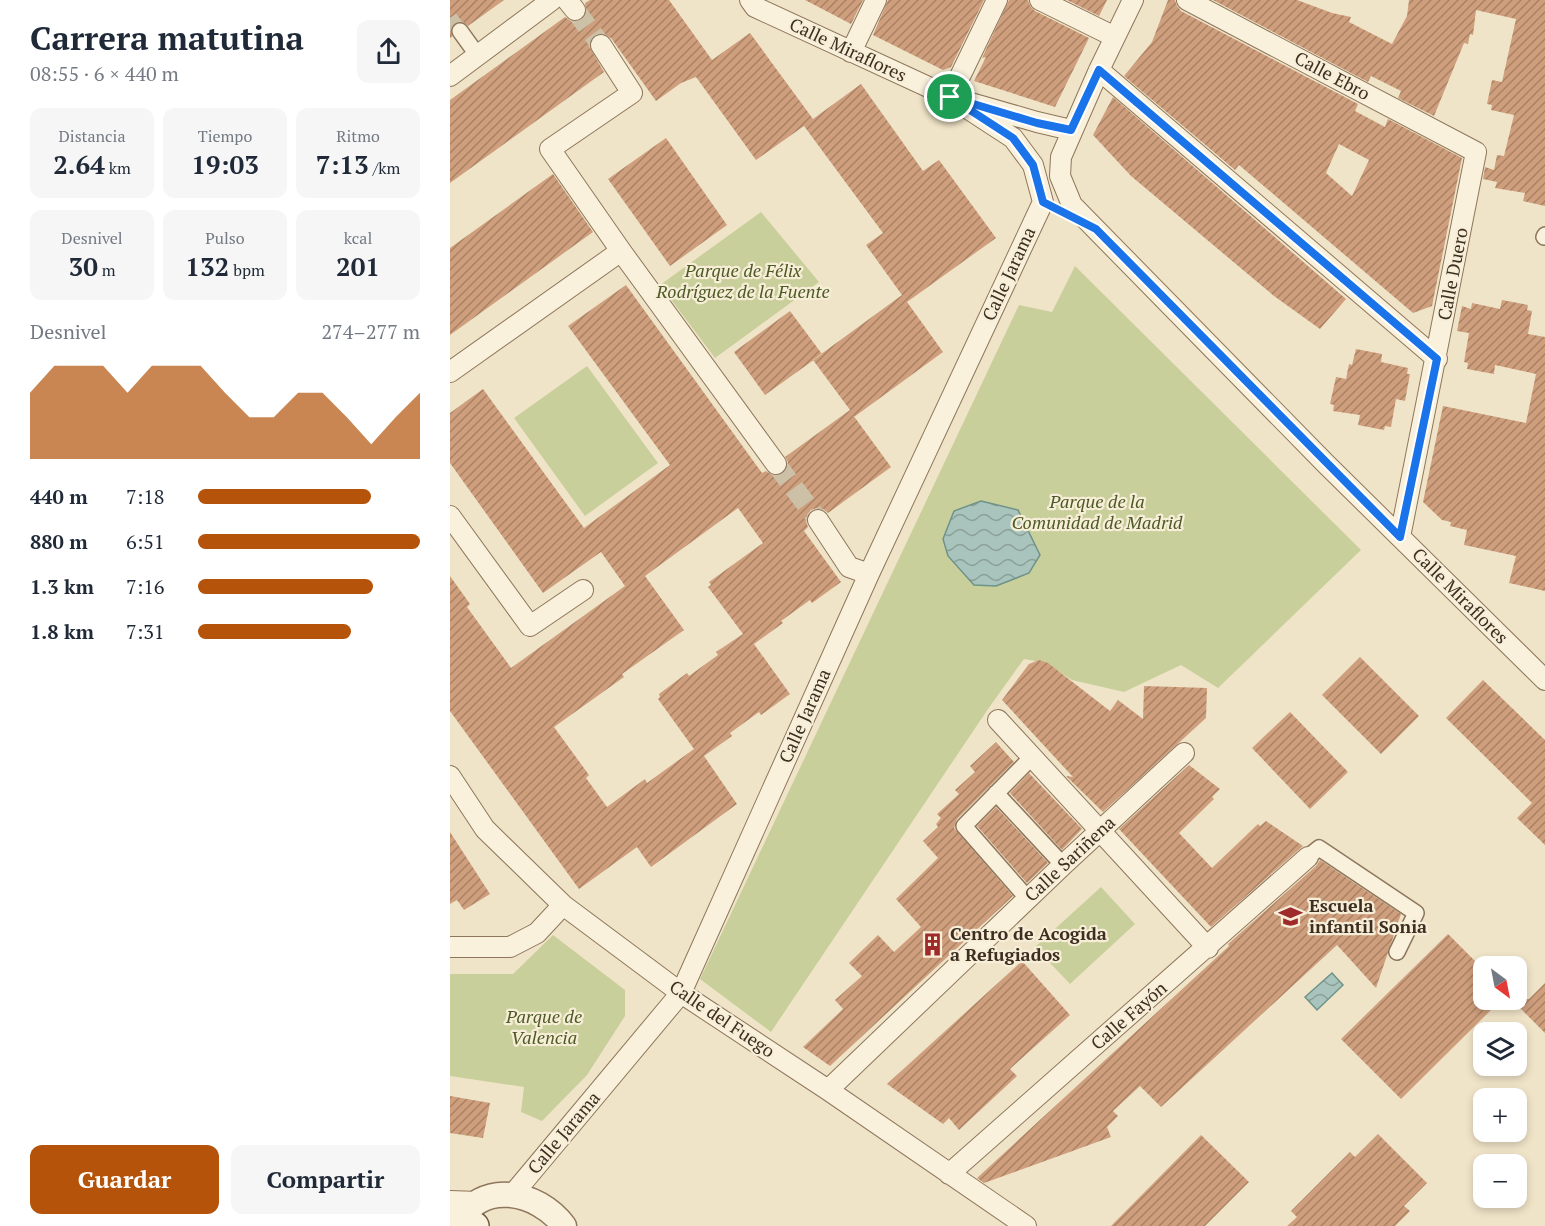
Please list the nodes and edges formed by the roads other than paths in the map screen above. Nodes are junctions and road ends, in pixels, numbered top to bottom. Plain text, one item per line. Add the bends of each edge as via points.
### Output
1 (552, 0) edge
2 (750, 0) edge
3 (876, 0) edge
4 (997, 0) edge
5 (1040, 0) edge
6 (1132, 0) edge
7 (1187, 0) edge
8 (460, 31) tunnel mouth
9 (1115, 37) junction
10 (601, 45) tunnel mouth
11 (851, 52) junction
12 (478, 56) junction
13 (1099, 70) junction
14 (450, 76) edge
15 (950, 97) junction
16 (1071, 130) junction
17 (1476, 152) joint
18 (1043, 202) junction
19 (1072, 205) junction
20 (1096, 229) junction
21 (621, 251) junction
22 (1437, 359) junction
23 (450, 372) edge
24 (776, 464) tunnel mouth
25 (450, 516) edge
26 (818, 520) tunnel mouth
27 (1400, 537) junction
28 (869, 574) junction
29 (583, 590) dead end
30 (1545, 680) edge
31 (998, 720) dead end
32 (1184, 753) dead end
33 (1033, 756) junction
34 (450, 776) edge
35 (996, 793) junction
36 (1101, 829) junction
37 (1308, 857) joint
38 (1063, 865) junction
39 (1028, 899) junction
40 (563, 905) junction
41 (450, 947) edge
42 (1208, 948) junction
43 (1397, 952) dead end
44 (681, 993) junction
45 (828, 1090) junction
46 (949, 1173) junction
47 (513, 1194) junction
48 (462, 1215) edge
49 (564, 1226) edge
50 (1026, 1226) edge

1 - 12 street
2 - 11 street, Calle Miraflores via 755,8
3 - 11 street
4 - 15 street
5 - 9 street
6 - 9 street
7 - 17 street, Calle Ebro
8 - 12 street
9 - 13 street
10 - 21 street via 632,93 550,149
11 - 15 street, Calle Miraflores
12 - 14 street
13 - 16 street
13 - 22 street
15 - 16 street, Calle Miraflores
15 - 18 street, Calle Miraflores via 1013,138 1033,165
16 - 19 street, Calle Miraflores via 1060,157 1060,176
17 - 22 street, Calle Duero
18 - 19 street
18 - 20 street
18 - 28 street, Calle Jarama
19 - 20 street, Calle Miraflores
20 - 27 street, Calle Miraflores
21 - 23 street
21 - 24 street
22 - 27 street, Calle Duero
25 - 29 street via 530,627
26 - 28 street via 849,567
27 - 30 street, Calle Miraflores
28 - 44 street, Calle Jarama
31 - 33 street
32 - 36 street, Calle Sariñena
33 - 35 street
33 - 36 street
34 - 40 street, Calle del Fuego via 485,829
35 - 38 street
35 - 39 street via 964,826
36 - 38 street, Calle Sariñena
36 - 42 street
37 - 42 street, Calle Fayón
37 - 43 street via 1318,848 1416,913
38 - 39 street, Calle Sariñena
39 - 45 street, Calle Sariñena
40 - 41 street via 537,933 510,947
40 - 44 street, Calle del Fuego
42 - 46 street, Calle Fayón
44 - 45 street, Calle del Fuego
44 - 47 street, Calle Jarama
45 - 46 street, Calle del Fuego
46 - 50 street, Calle del Fuego
47 - 48 street via 494,1195
47 - 49 street via 554,1213

